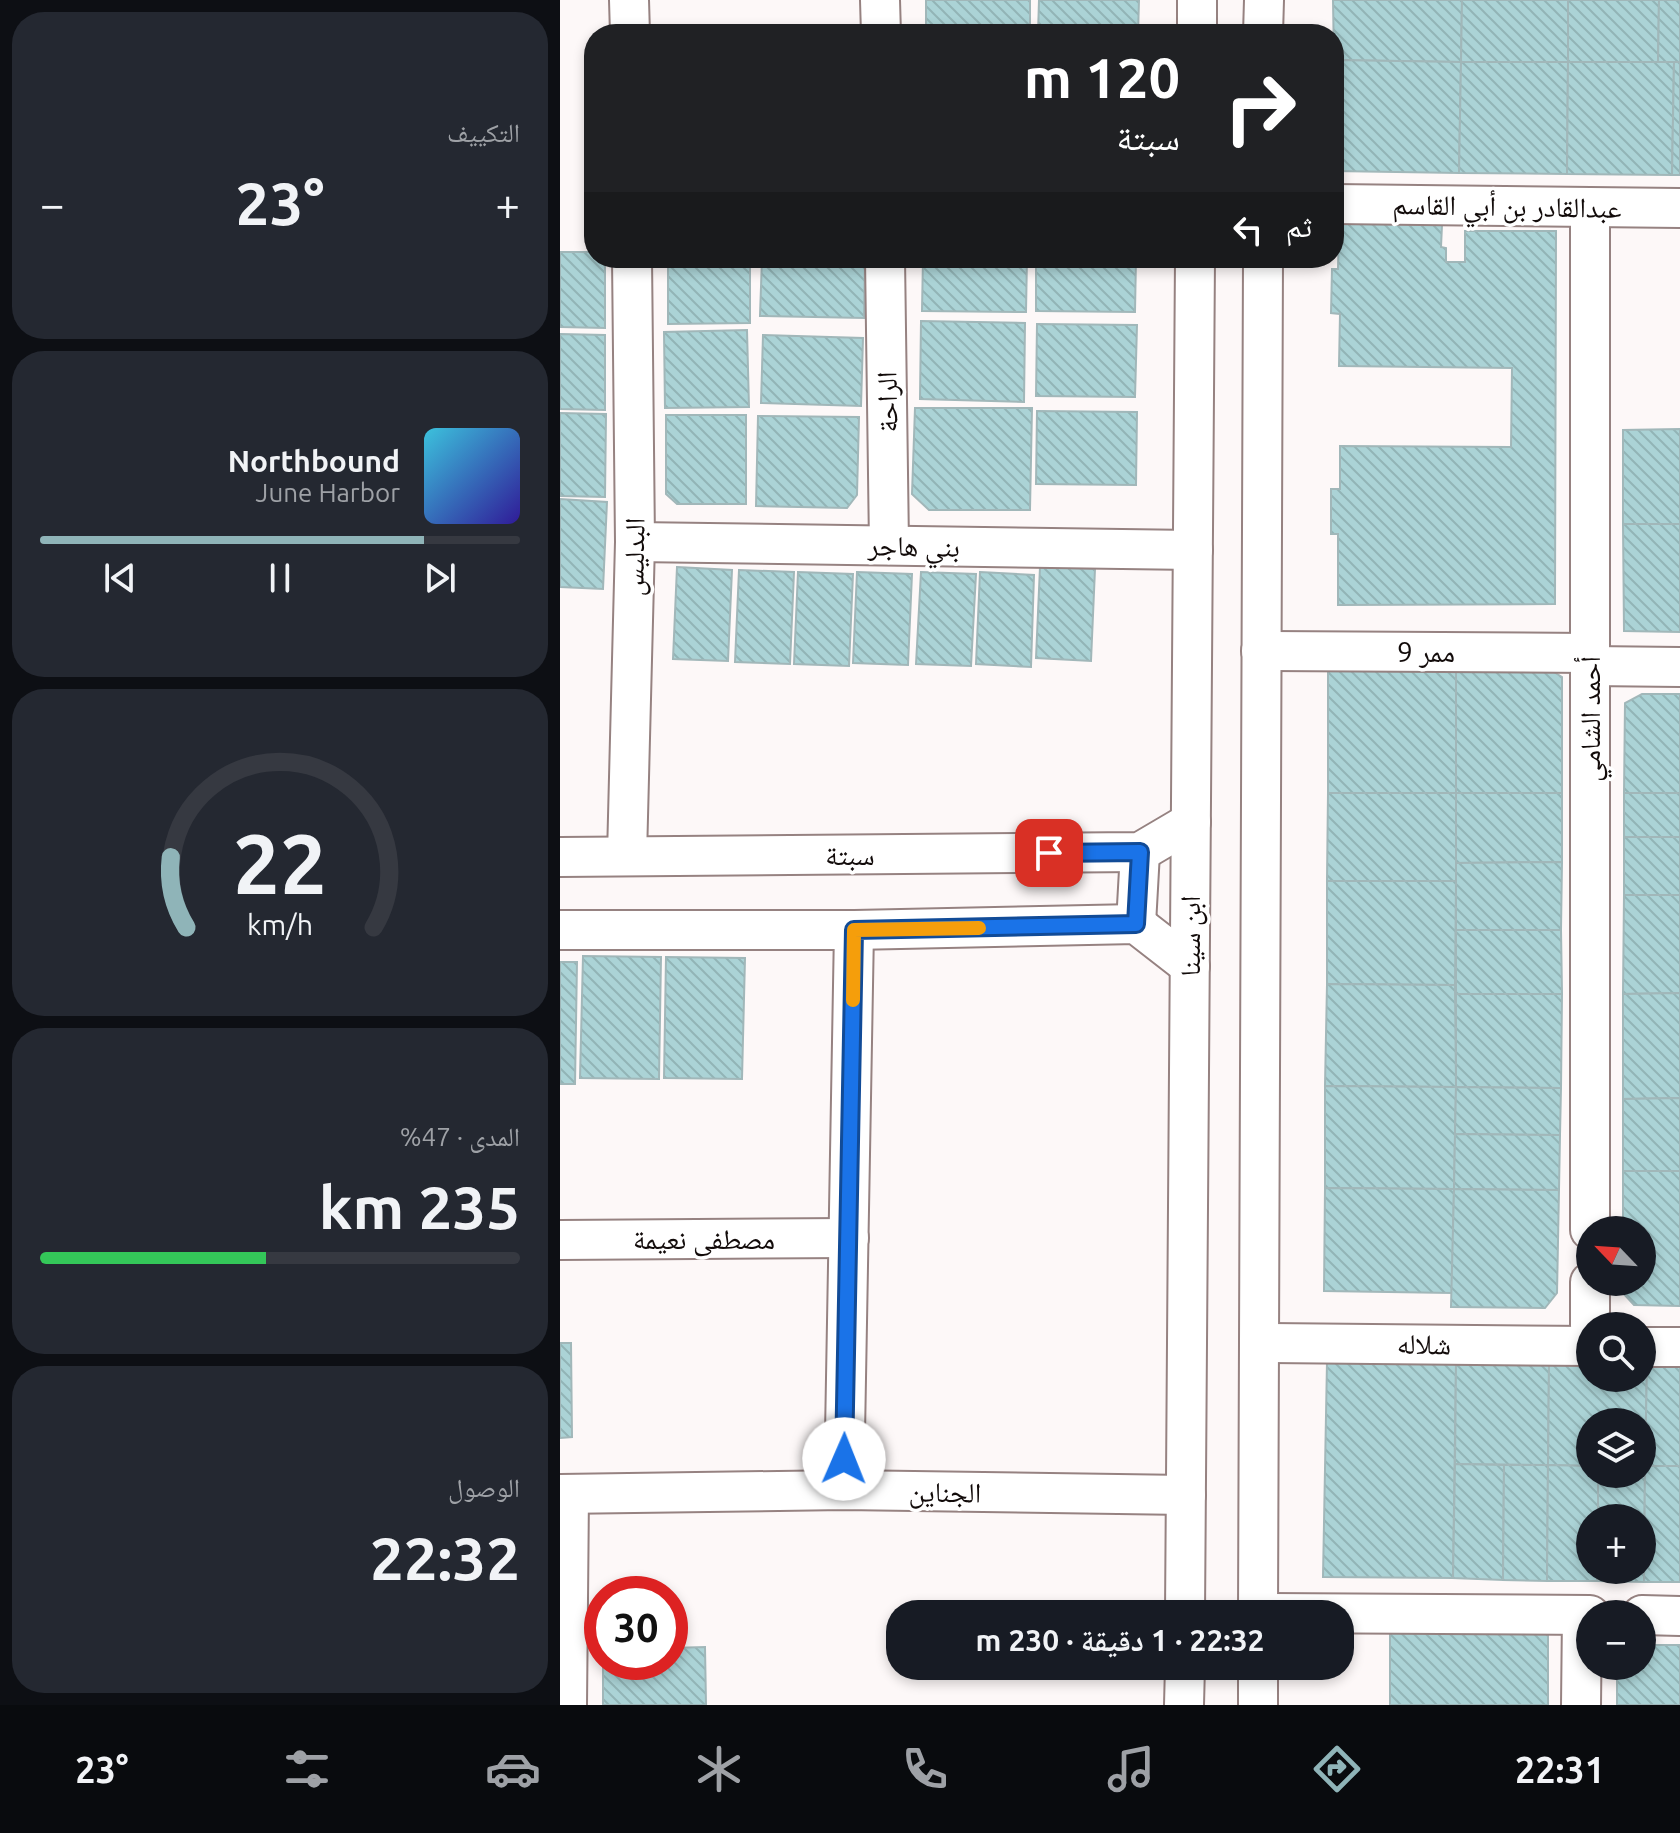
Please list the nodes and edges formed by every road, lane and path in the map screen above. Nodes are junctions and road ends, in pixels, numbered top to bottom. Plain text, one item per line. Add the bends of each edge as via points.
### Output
1 (629, 0) edge
2 (880, 0) edge
3 (1197, 0) edge
4 (1264, 0) edge
5 (630, 24) edge
6 (881, 24) edge
7 (1197, 24) edge
8 (1263, 24) edge
9 (1344, 204) edge
10 (1680, 208) edge
11 (1590, 209) junction
12 (632, 268) edge
13 (885, 268) edge
14 (1195, 268) edge
15 (1263, 268) edge
16 (635, 542) junction
17 (889, 545) junction
18 (1193, 550) junction
19 (1261, 651) junction
20 (1590, 660) junction
21 (1680, 667) edge
22 (1191, 822) junction
23 (1140, 852) junction
24 (627, 856) junction
25 (560, 857) edge
26 (1136, 924) junction
27 (560, 930) edge
28 (854, 930) junction
29 (1190, 966) junction
30 (1590, 1216) edge
31 (849, 1238) junction
32 (560, 1240) edge
33 (1259, 1343) junction
34 (1576, 1346) edge
35 (1656, 1347) edge
36 (1680, 1347) edge
37 (844, 1490) junction
38 (564, 1494) edge
39 (1186, 1495) junction
40 (1185, 1600) edge
41 (1258, 1600) edge
42 (1354, 1614) edge
43 (1576, 1615) edge
44 (1656, 1615) edge
45 (1680, 1616) edge
46 (1185, 1680) edge
47 (1258, 1680) edge
48 (1582, 1680) edge
49 (567, 1705) edge
50 (1184, 1705) edge
51 (1258, 1705) edge
52 (1581, 1705) edge

1 - 5 street
2 - 6 street
3 - 7 street
4 - 8 street
9 - 11 street, عبدالقادر بن أبي القاسم
10 - 11 street, عبدالقادر بن أبي القاسم
11 - 20 street, أحمد الشامي
12 - 16 street, البدليس
13 - 17 street, الراحة
14 - 18 street, ابن سينا
15 - 19 street
16 - 17 street, بني هاجر
16 - 24 street, البدليس
17 - 18 street, بني هاجر
18 - 22 street, ابن سينا
19 - 20 street, ممر 9
19 - 33 street
20 - 21 street, ممر 9
20 - 30 street, أحمد الشامي
22 - 23 street
22 - 29 street, ابن سينا
23 - 24 street, سبتة
23 - 26 street
24 - 25 street, سبتة
26 - 28 street
26 - 29 street
27 - 28 street
28 - 31 street
29 - 39 street, ابن سينا
31 - 32 street, مصطفى نعيمة
31 - 37 street
33 - 34 street, شلاله
33 - 41 street
35 - 36 street
37 - 38 street, الجناين
37 - 39 street, الجناين
38 - 49 street
39 - 40 street, ابن سينا
42 - 43 street
44 - 45 street
46 - 50 street
47 - 51 street
48 - 52 street

